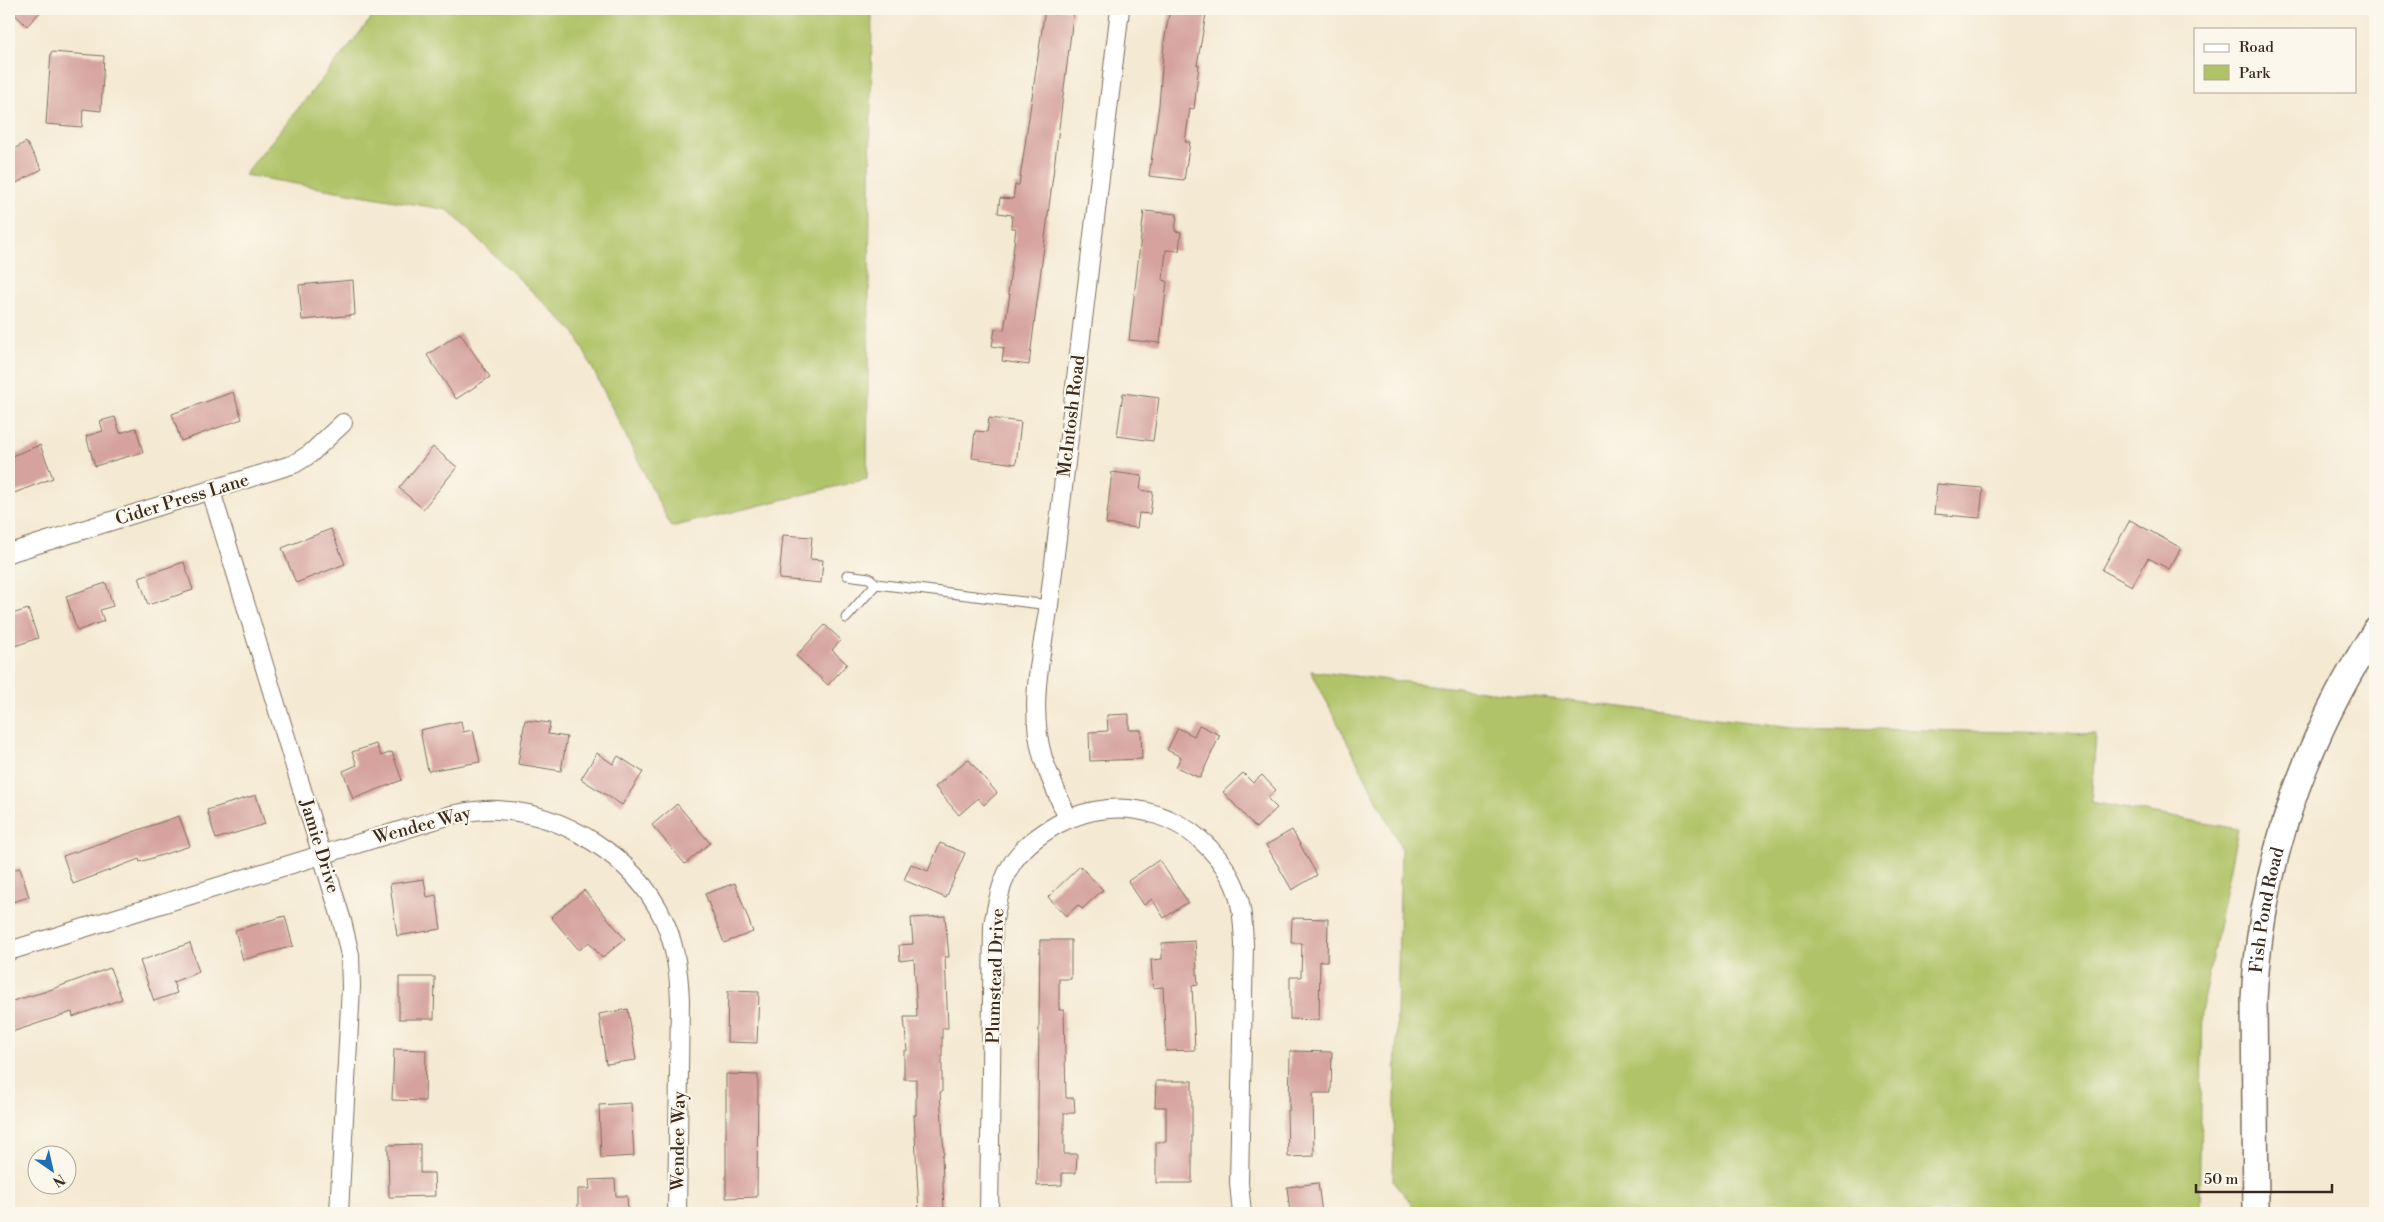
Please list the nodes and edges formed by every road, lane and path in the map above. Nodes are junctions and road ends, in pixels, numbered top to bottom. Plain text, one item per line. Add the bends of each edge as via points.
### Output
1 (1120, 9) edge
2 (343, 424) dead end
3 (211, 491) junction
4 (9, 553) edge
5 (847, 575) dead end
6 (876, 584) junction
7 (1049, 605) junction
8 (846, 618) dead end
9 (2375, 631) edge
10 (1068, 819) junction
11 (323, 853) junction
12 (9, 951) edge
13 (339, 1213) edge
14 (677, 1213) edge
15 (989, 1213) edge
16 (1242, 1213) edge
17 (2256, 1213) edge

1 - 7 street, McIntosh Road
2 - 3 street, Cider Press Lane via 294,464
3 - 4 street, Cider Press Lane
3 - 11 street, Jamie Drive
5 - 6 lane via 869,578
6 - 7 lane
6 - 8 lane
7 - 10 street, McIntosh Road via 1036,691 1037,726 1044,758
9 - 17 street, Fish Pond Road via 2339,691 2304,765 2278,844 2265,902 2254,999
10 - 15 street, Plumstead Drive via 1049,829 1022,852 1006,874 997,902 993,932
10 - 16 street, Plumstead Drive via 1111,808 1166,817 1197,836 1233,882 1243,924 1239,1183
11 - 12 street, Wendee Way
11 - 13 street, Jamie Drive via 352,969
11 - 14 street, Wendee Way via 452,815 474,810 497,810 517,812 559,825 596,844 628,869 663,919 679,976

